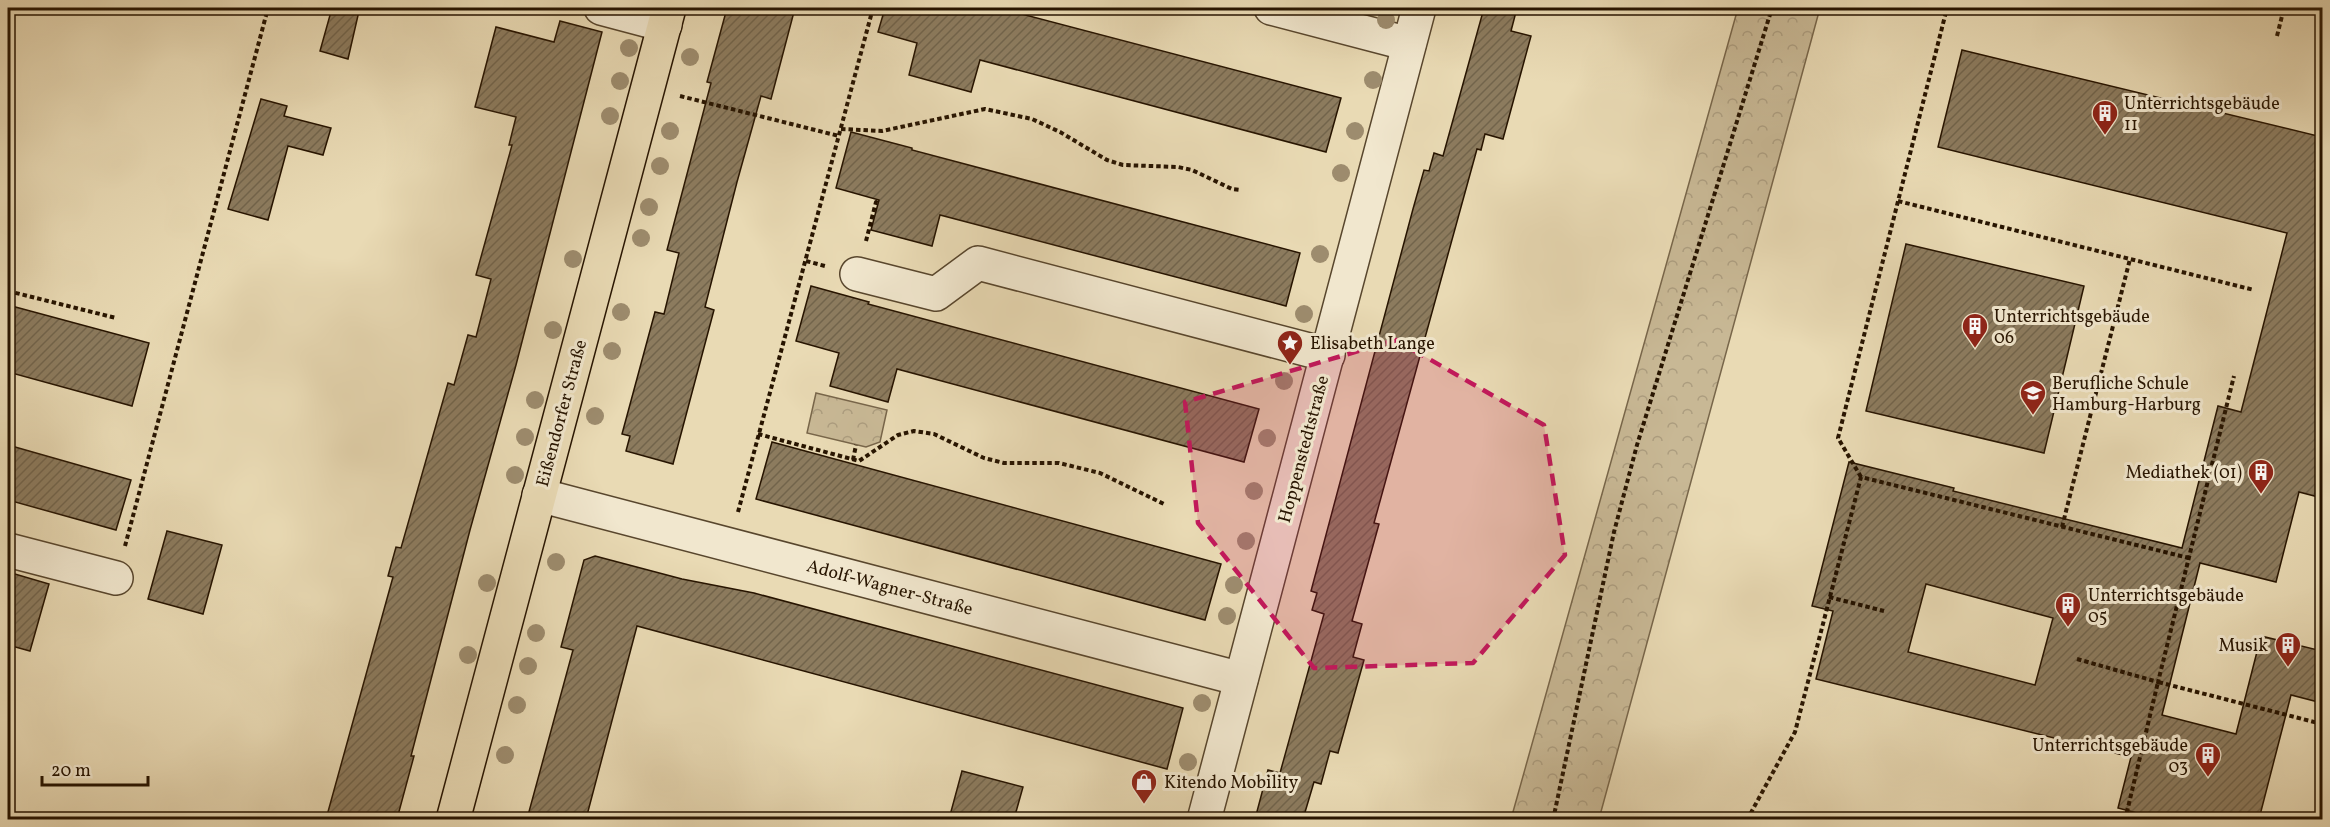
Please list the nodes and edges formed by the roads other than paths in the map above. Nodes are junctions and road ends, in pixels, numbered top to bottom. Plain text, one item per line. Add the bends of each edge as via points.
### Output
1 (601, 8) edge
2 (1271, 8) edge
3 (1419, 8) edge
4 (667, 16) edge
5 (1409, 44) junction
6 (844, 271) road end
7 (1328, 355) junction
8 (539, 495) junction
9 (8, 549) edge
10 (116, 578) road end
11 (1241, 679) junction
12 (453, 819) edge
13 (1204, 819) edge

1 - 4 street
2 - 5 street
3 - 5 street, Hoppenstedtstraße
4 - 8 main road, Eißendorfer Straße
5 - 7 street, Hoppenstedtstraße
6 - 7 street via 936,294 978,263
7 - 11 street, Hoppenstedtstraße
8 - 11 street, Adolf-Wagner-Straße
8 - 12 main road, Eißendorfer Straße
9 - 10 street
11 - 13 street, Hoppenstedtstraße

